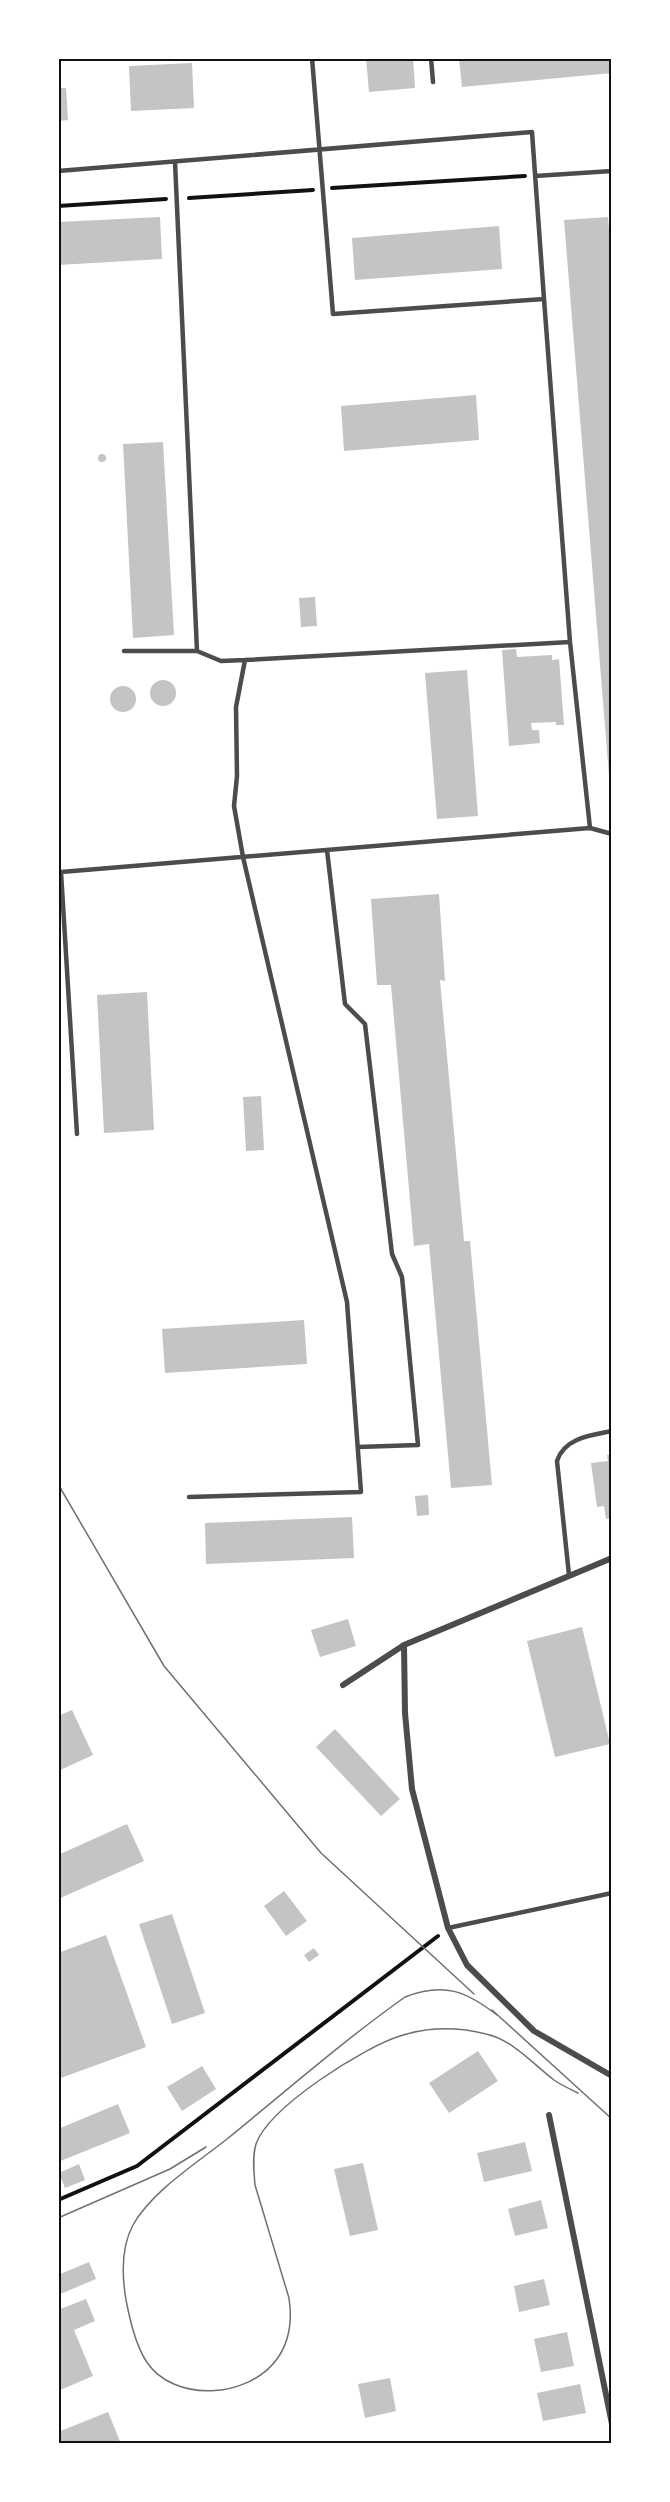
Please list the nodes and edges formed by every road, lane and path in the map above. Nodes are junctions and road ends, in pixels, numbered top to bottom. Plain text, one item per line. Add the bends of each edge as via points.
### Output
1 (312, 58) edge
2 (431, 58) edge
3 (433, 82) dead end
4 (321, 150) junction
5 (175, 162) junction
6 (58, 171) edge
7 (612, 171) edge
8 (535, 176) junction
9 (324, 189) junction
10 (177, 198) junction
11 (58, 206) edge
12 (544, 299) junction
13 (570, 642) junction
14 (124, 651) dead end
15 (197, 651) junction
16 (245, 660) junction
17 (590, 828) junction
18 (612, 834) edge
19 (327, 850) junction
20 (243, 857) junction
21 (77, 1134) dead end
22 (612, 1431) edge
23 (358, 1447) junction
24 (189, 1497) dead end
25 (612, 1558) edge
26 (569, 1575) junction
27 (404, 1645) junction
28 (343, 1685) dead end
29 (612, 1893) edge
30 (448, 1928) junction
31 (612, 2076) edge
32 (549, 2115) dead end
33 (58, 2200) edge
34 (612, 2424) edge

1 - 4 lane
2 - 3 lane
4 - 5 lane
4 - 8 lane via 532,132
4 - 9 lane
5 - 6 lane
5 - 10 lane
7 - 8 lane
8 - 9 path
8 - 12 lane
9 - 10 path
9 - 12 lane via 333,314
10 - 11 path
10 - 15 lane
12 - 13 lane
13 - 16 lane
13 - 17 lane
14 - 15 lane
15 - 16 lane via 221,661
16 - 20 lane via 237,707 234,806
17 - 18 lane
17 - 19 lane
19 - 20 lane
19 - 23 lane via 345,1004 365,1024 392,1254 402,1277 418,1445
20 - 21 lane via 61,872
20 - 23 lane via 347,1302
22 - 26 lane via 573,1442 560,1451 556,1461
23 - 24 lane via 361,1492
25 - 26 street
26 - 27 street
27 - 28 street
27 - 30 street via 411,1789
29 - 30 lane
30 - 31 street via 467,1965 534,2031
30 - 33 path via 137,2166
32 - 34 street

